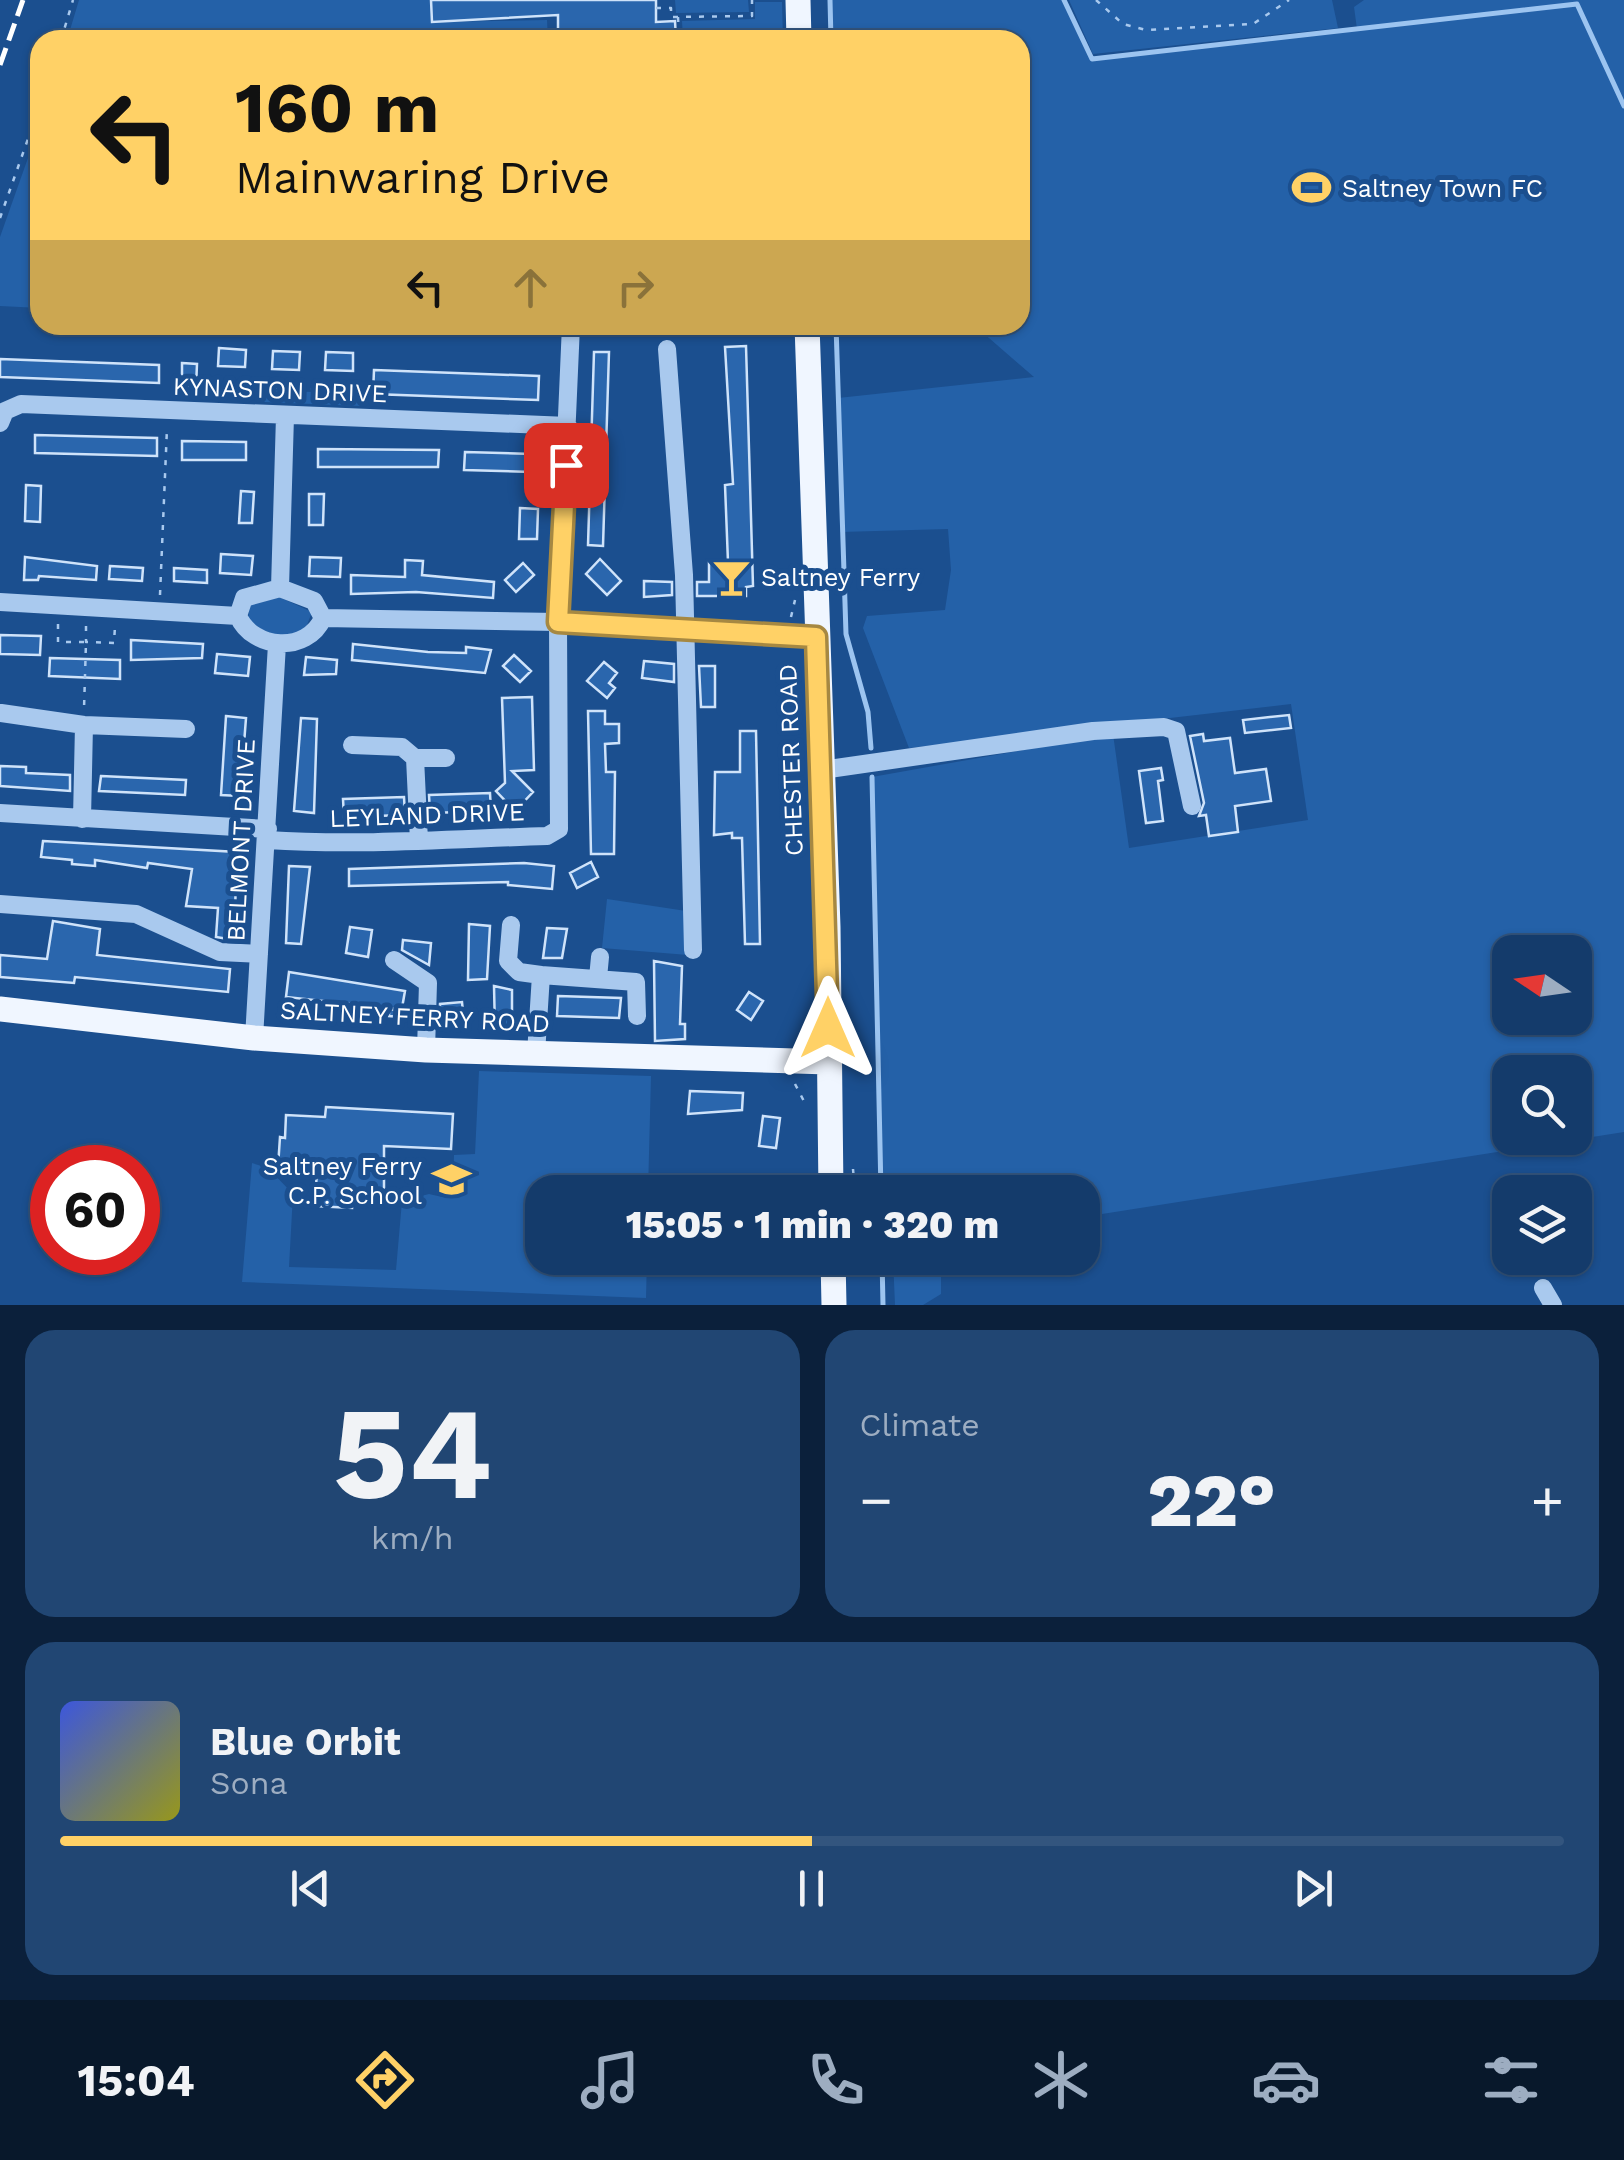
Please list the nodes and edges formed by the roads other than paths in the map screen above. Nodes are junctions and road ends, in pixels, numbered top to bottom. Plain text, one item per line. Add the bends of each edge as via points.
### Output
1 (798, 0) edge
2 (799, 30) edge
3 (571, 335) edge
4 (807, 335) edge
5 (667, 350) dead end
6 (285, 416) junction
7 (0, 423) edge
8 (568, 426) junction
9 (280, 588) junction
10 (0, 602) edge
11 (238, 616) junction
12 (323, 618) junction
13 (558, 622) junction
14 (686, 630) junction
15 (816, 637) junction
16 (277, 644) junction
17 (1, 712) edge
18 (84, 725) junction
19 (186, 729) dead end
20 (352, 745) dead end
21 (415, 758) junction
22 (446, 758) dead end
23 (822, 770) junction
24 (1192, 806) dead end
25 (0, 814) edge
26 (82, 819) junction
27 (268, 834) junction
28 (419, 841) junction
29 (0, 904) edge
30 (511, 925) dead end
31 (692, 950) dead end
32 (259, 954) junction
33 (600, 956) dead end
34 (394, 960) dead end
35 (541, 974) junction
36 (598, 978) junction
37 (0, 1009) edge
38 (637, 1016) dead end
39 (254, 1038) junction
40 (426, 1050) junction
41 (536, 1054) junction
42 (829, 1062) junction
43 (832, 1175) edge
44 (833, 1275) edge
45 (1543, 1288) dead end
46 (834, 1305) edge
47 (1553, 1305) edge

1 - 2 main road
3 - 8 street
4 - 15 main road, CHESTER ROAD
5 - 14 street
6 - 7 street, KYNASTON DRIVE via 21,404 4,410
6 - 8 street, KYNASTON DRIVE
6 - 9 street
8 - 13 street
9 - 11 street via 244,598
9 - 12 street via 314,601
10 - 11 street
11 - 16 street via 253,637
12 - 13 street
12 - 16 street via 308,634
13 - 14 street
13 - 28 street, LEYLAND DRIVE via 559,829 546,836
14 - 15 street
14 - 31 street
15 - 23 main road, CHESTER ROAD
16 - 27 street, BELMONT DRIVE
17 - 18 street
18 - 19 street
18 - 26 street
20 - 21 street via 402,747
21 - 22 street
21 - 28 street
23 - 24 street via 1164,727 1182,741
23 - 42 main road, CHESTER ROAD
25 - 26 street, LEYLAND DRIVE
26 - 27 street, LEYLAND DRIVE
27 - 28 street, LEYLAND DRIVE via 329,844
27 - 32 street, BELMONT DRIVE
29 - 32 street via 136,914 220,952
30 - 35 street via 508,960 518,972
32 - 39 street, BELMONT DRIVE
33 - 36 street
34 - 40 street via 428,983
35 - 36 street
35 - 41 street
36 - 38 street via 636,982
37 - 39 main road, SALTNEY FERRY ROAD
39 - 40 main road, SALTNEY FERRY ROAD
40 - 41 main road, SALTNEY FERRY ROAD
41 - 42 main road, SALTNEY FERRY ROAD
42 - 43 main road, CHESTER ROAD
44 - 46 main road
45 - 47 street

